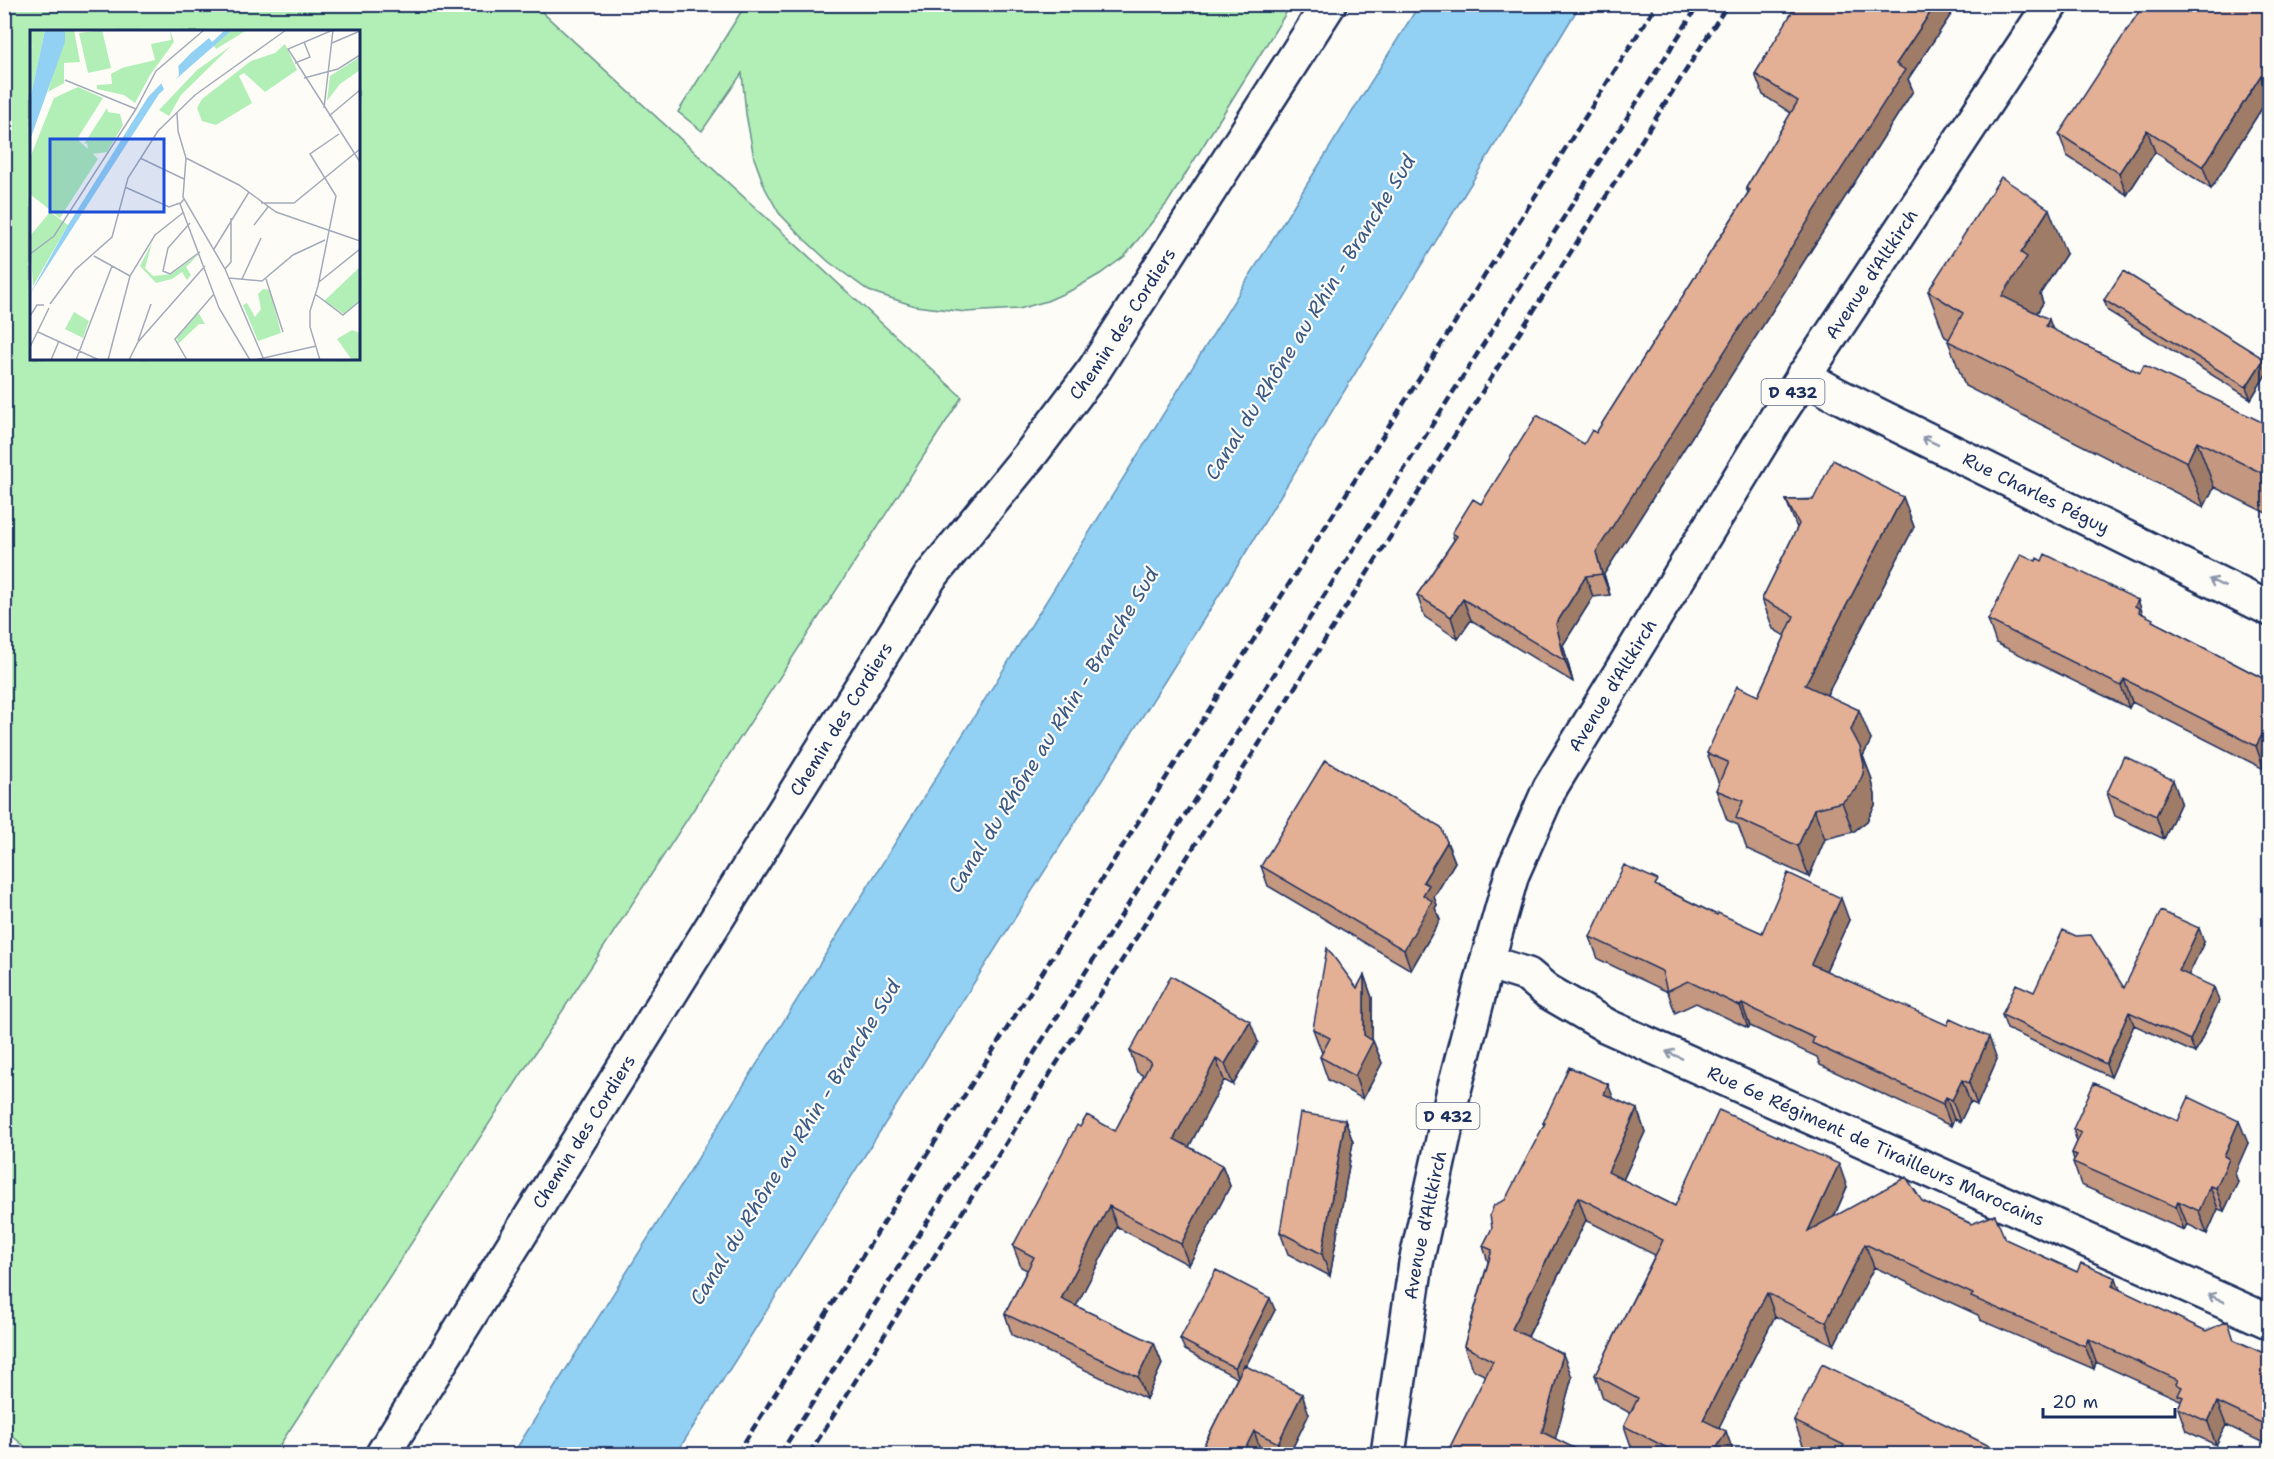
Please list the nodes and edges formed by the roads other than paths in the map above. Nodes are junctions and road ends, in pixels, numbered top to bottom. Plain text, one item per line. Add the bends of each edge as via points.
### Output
1 (1329, 4) edge
2 (2051, 4) edge
3 (1803, 376) junction
4 (2270, 609) edge
5 (1487, 962) junction
6 (2270, 1322) edge
7 (383, 1455) edge
8 (1388, 1455) edge

1 - 7 street, Chemin des Cordiers via 1094,370 930,577
2 - 3 street, Avenue d'Altkirch / D 432
4 -> 3 street, Rue Charles Péguy
3 - 5 street, Avenue d'Altkirch / D 432 via 1550,788 1512,874
6 -> 5 street, Rue 6e Régiment de Tirailleurs Marocains via 1607,1026 1547,991 1528,975
5 - 8 street, Avenue d'Altkirch / D 432 via 1416,1263

